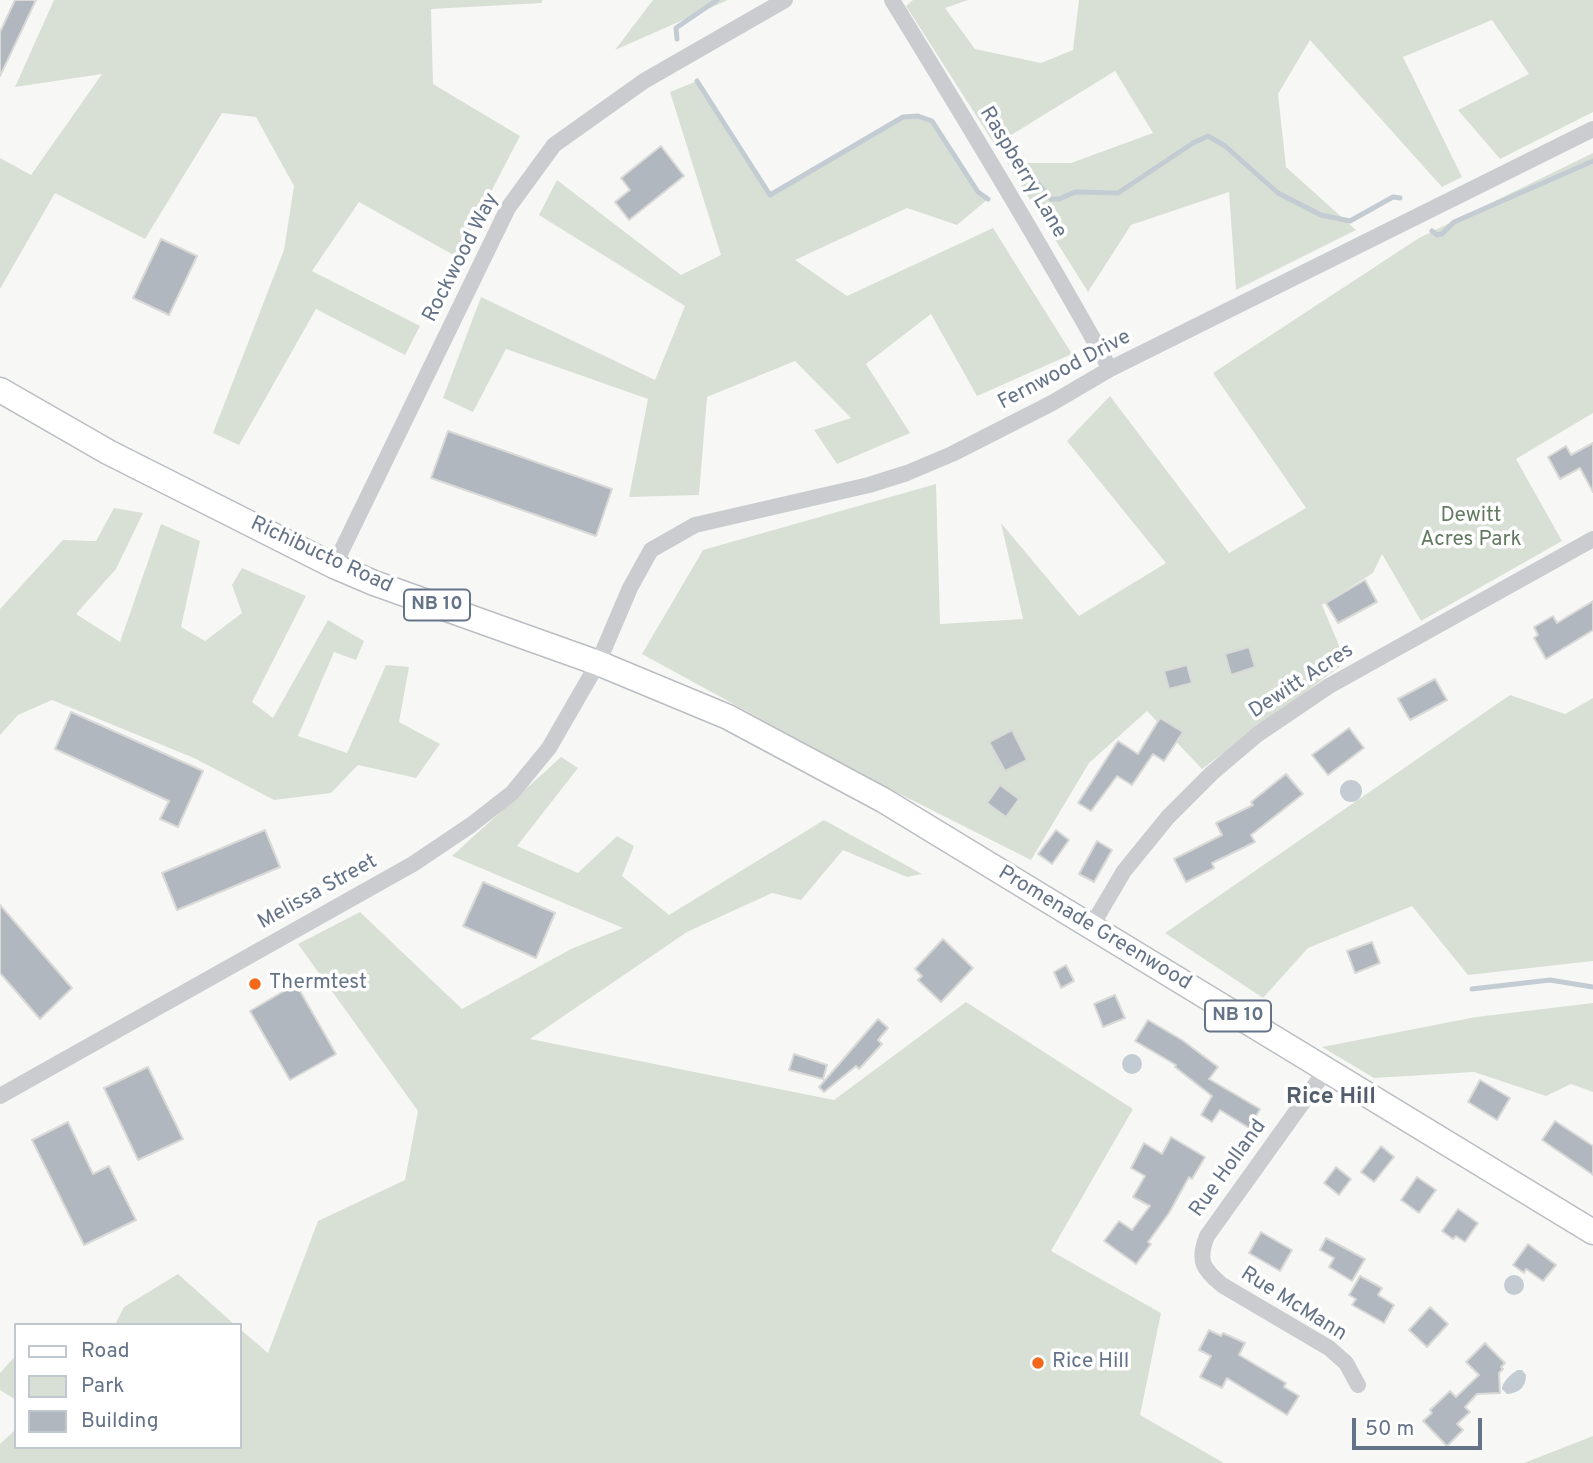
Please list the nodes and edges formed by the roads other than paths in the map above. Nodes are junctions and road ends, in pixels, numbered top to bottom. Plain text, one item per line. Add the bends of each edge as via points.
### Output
1 (785, 0) edge
2 (892, 0) edge
3 (1593, 129) edge
4 (1110, 369) junction
5 (0, 390) edge
6 (1593, 539) edge
7 (334, 566) junction
8 (598, 663) junction
9 (883, 800) joint
10 (1091, 927) junction
11 (1326, 1070) junction
12 (0, 1096) edge
13 (1593, 1232) edge
14 (1202, 1263) joint
15 (1358, 1385) dead end

1 - 7 street, Rockwood Way via 644,81 554,145 508,208
2 - 4 street, Raspberry Lane via 989,157
3 - 4 street, Fernwood Drive
4 - 8 street, Fernwood Drive via 1052,403 907,473 695,525 651,550
5 - 7 main road, Richibucto Road / NB 10 via 108,452
6 - 10 street, Dewitt Acres via 1329,686 1258,734 1168,817 1124,870
7 - 8 main road, Richibucto Road / NB 10
8 - 9 main road, Richibucto Road / NB 10 via 727,717
8 - 12 street, Melissa Street via 549,748 512,793 471,825 414,864
9 - 10 main road, Promenade Greenwood / NB 10
10 - 11 main road, Promenade Greenwood / NB 10
11 - 13 main road, Promenade Greenwood / NB 10
11 - 14 street, Rue Holland via 1207,1237
14 - 15 street, Rue McMann via 1222,1285 1329,1348 1346,1363

